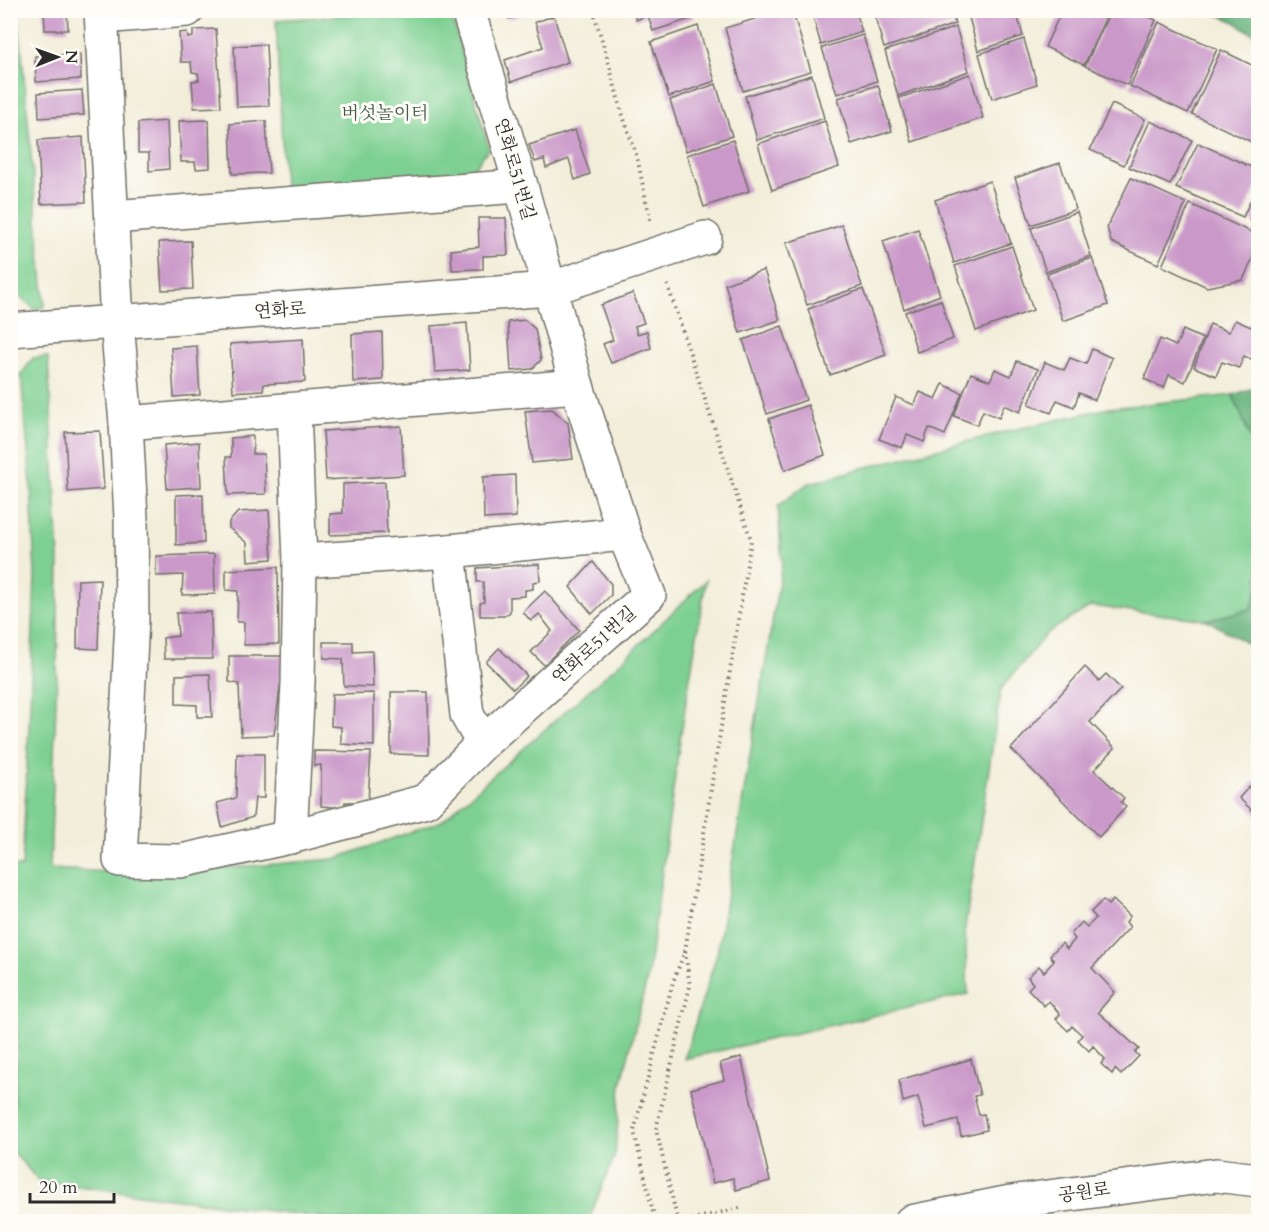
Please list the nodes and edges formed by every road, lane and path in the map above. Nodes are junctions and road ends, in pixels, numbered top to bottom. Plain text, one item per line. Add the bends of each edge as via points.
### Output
1 (187, 10) edge
2 (468, 10) edge
3 (593, 10) edge
4 (102, 14) edge
5 (521, 186) junction
6 (112, 217) junction
7 (705, 238) dead end
8 (657, 253) junction
9 (549, 289) junction
10 (117, 323) junction
11 (10, 330) edge
12 (577, 386) junction
13 (294, 410) junction
14 (126, 423) junction
15 (624, 534) junction
16 (449, 551) junction
17 (300, 561) junction
18 (483, 743) junction
19 (290, 837) junction
20 (685, 951) junction
21 (1258, 1180) edge
22 (744, 1207) dead end
23 (653, 1212) dead end
24 (679, 1221) edge
25 (911, 1221) edge

1 - 4 street
2 - 5 street, 연화로51번길
3 - 8 path via 636,157
4 - 6 street
5 - 6 street
5 - 9 street, 연화로51번길
6 - 10 street
7 - 8 street, 연화로
8 - 9 street, 연화로
8 - 20 path via 751,540
9 - 10 street, 연화로
9 - 12 street, 연화로51번길
10 - 11 street, 연화로
10 - 14 street
12 - 13 street
12 - 15 street, 연화로51번길
13 - 14 street
13 - 17 street
14 - 19 street, 연화로51번길 via 132,619 120,860 181,861
15 - 16 street
15 - 18 street, 연화로51번길 via 649,595
16 - 17 street
16 - 18 street via 466,715
17 - 19 street
18 - 19 street, 연화로51번길 via 426,801
20 - 23 path via 673,982 634,1131
20 - 24 path via 690,986 656,1129
21 - 25 street, 공원로 via 1216,1175 1011,1202
22 - 24 path

